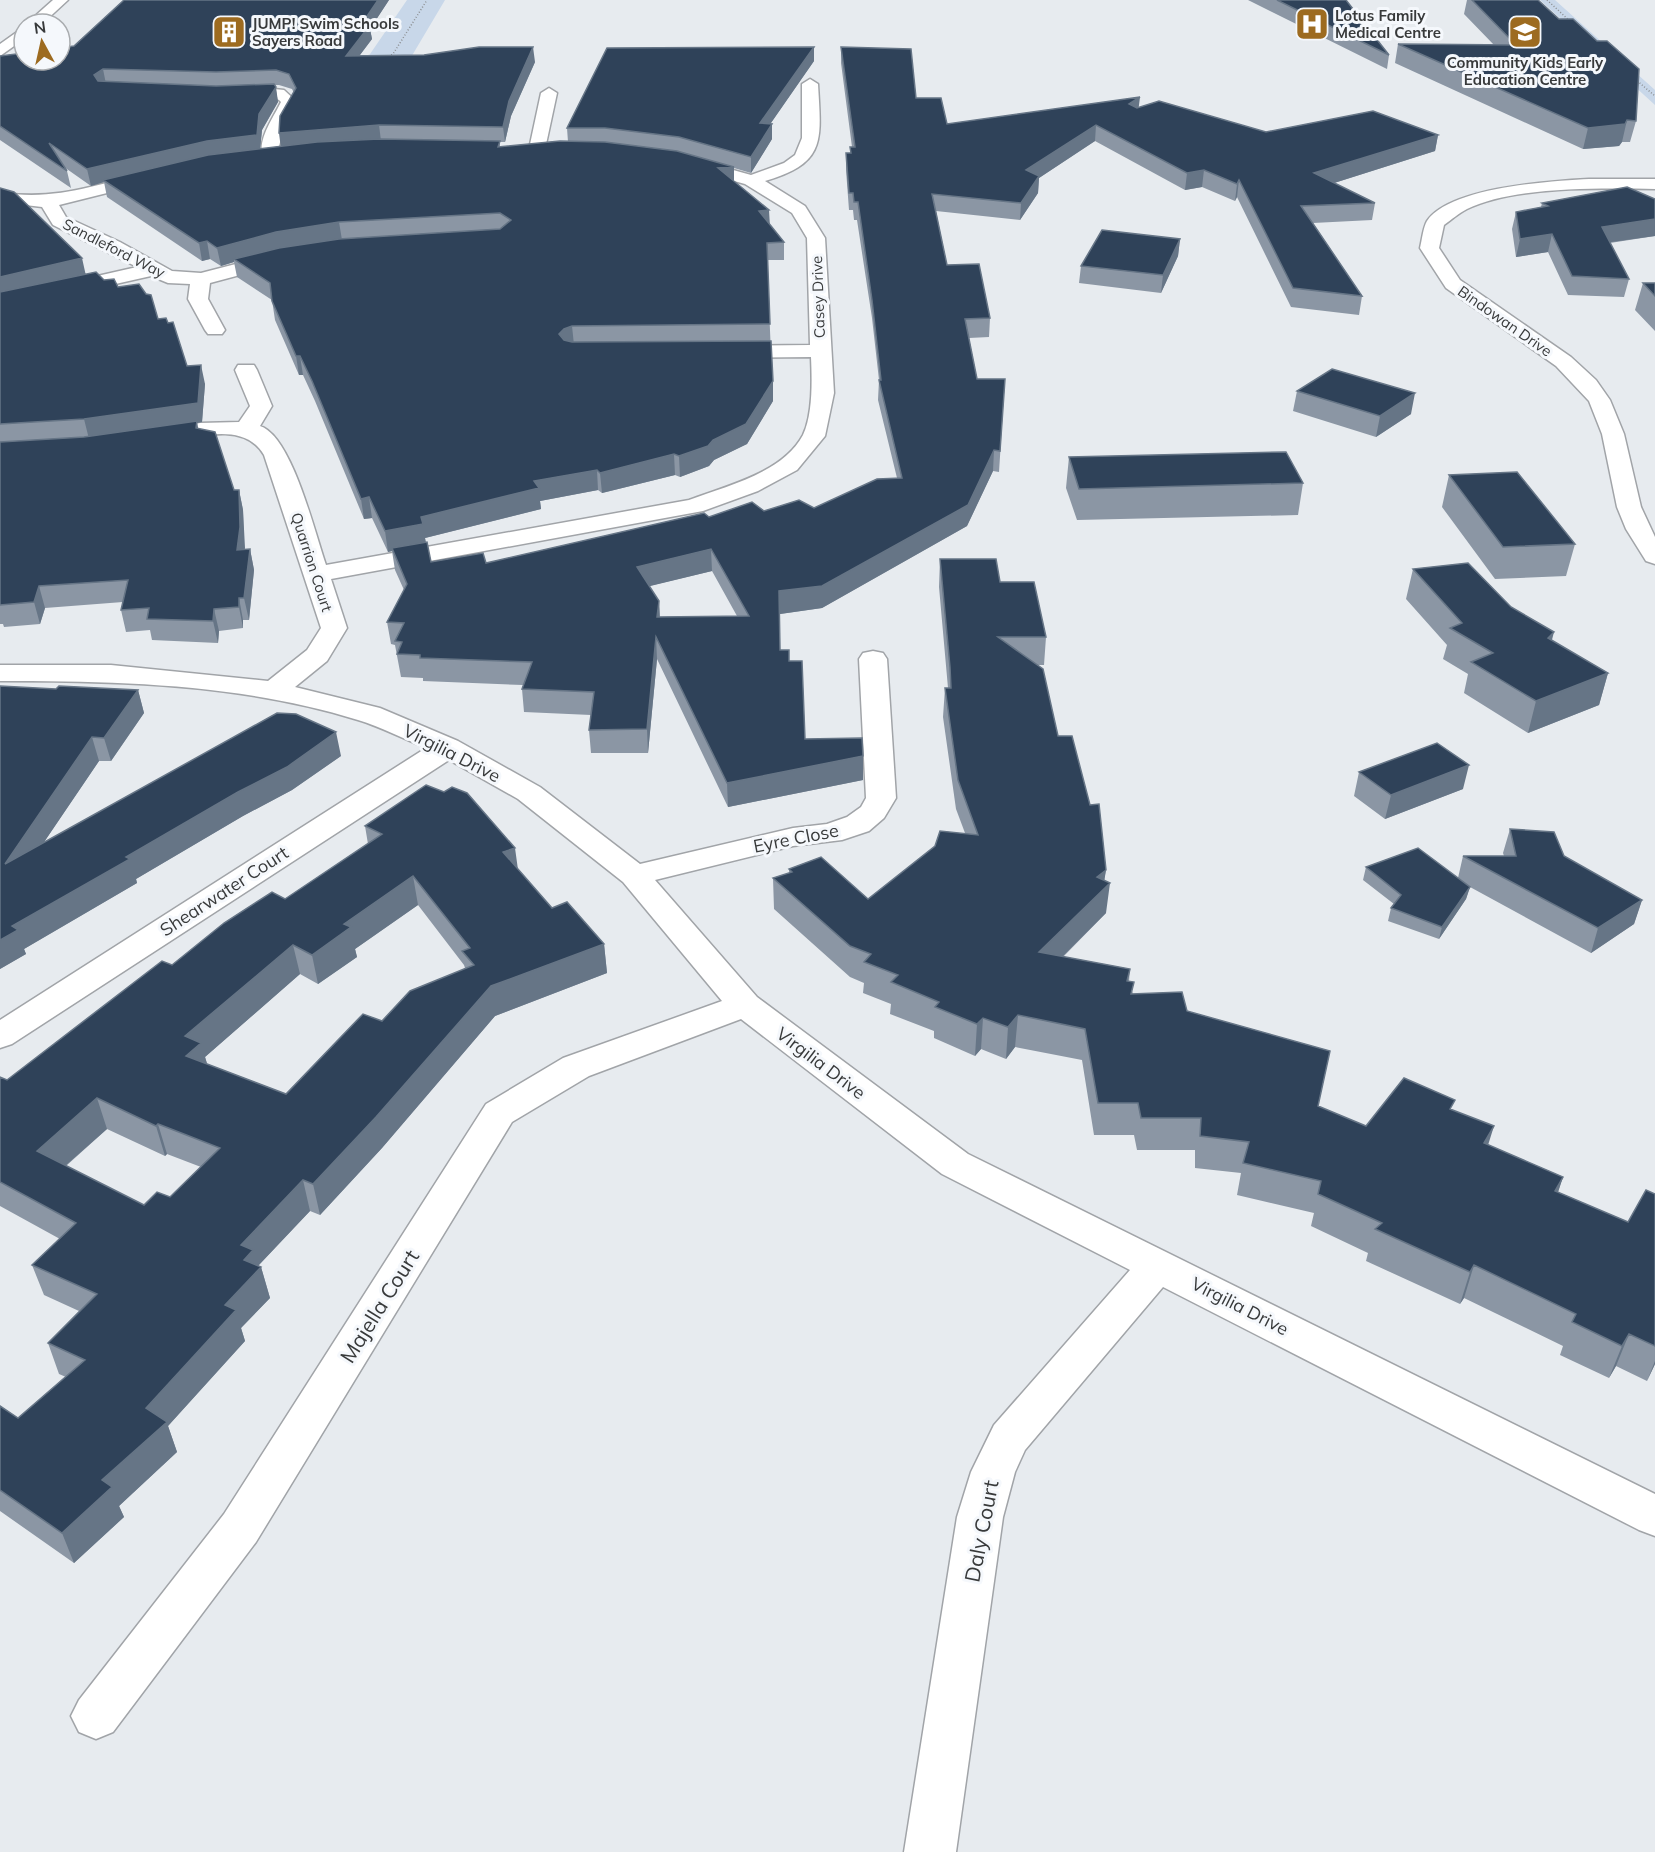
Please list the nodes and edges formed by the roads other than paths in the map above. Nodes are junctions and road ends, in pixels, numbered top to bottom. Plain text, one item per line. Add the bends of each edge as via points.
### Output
1 (61, 0) edge
2 (47, 12) edge
3 (12, 42) edge
4 (0, 52) edge
5 (810, 84) dead end
6 (549, 93) dead end
7 (219, 94) edge
8 (513, 149) edge
9 (537, 149) junction
10 (560, 150) edge
11 (246, 159) edge
12 (668, 159) edge
13 (168, 172) edge
14 (751, 180) junction
15 (1655, 184) edge
16 (0, 197) edge
17 (0, 202) edge
18 (51, 205) junction
19 (302, 254) edge
20 (155, 269) junction
21 (201, 279) junction
22 (0, 304) edge
23 (215, 330) dead end
24 (820, 351) junction
25 (703, 352) edge
26 (246, 370) dead end
27 (244, 429) junction
28 (136, 441) edge
29 (1655, 556) edge
30 (317, 574) junction
31 (873, 659) dead end
32 (0, 673) edge
33 (274, 690) junction
34 (448, 747) junction
35 (634, 874) junction
36 (746, 1005) junction
37 (0, 1036) edge
38 (1158, 1265) junction
39 (1655, 1516) edge
40 (96, 1716) dead end
41 (930, 1852) edge

1 - 2 street
3 - 4 street
5 - 14 street via 812,143 807,154 795,165
6 - 9 street
7 - 11 street via 271,92 285,94 289,102 272,131 279,154
8 - 9 street
9 - 10 street
12 - 14 street, Casey Drive
13 - 18 street via 80,200
14 - 24 street, Casey Drive via 799,210 816,238
15 - 29 street, Bindowan Drive via 1578,183 1502,192 1445,214 1433,226 1428,244 1432,260 1452,283 1552,353 1588,385 1611,420 1636,525
16 - 18 street, Sandleford Way
17 - 18 street, Sandleford Way via 20,208
18 - 20 street, Sandleford Way via 59,221
19 - 21 street, Sandleford Way
20 - 21 street, Sandleford Way via 168,277
20 - 22 street
21 - 23 street via 198,299
24 - 25 street
24 - 30 street, Casey Drive via 823,393 814,436 789,465 750,486 694,506
26 - 27 street via 261,406
27 - 28 street via 205,430
27 - 30 street, Quarrion Court via 265,438 276,455
30 - 33 street, Quarrion Court via 334,628 317,655
31 - 35 street, Eyre Close via 880,798 873,812 858,825 831,833 793,837
32 - 33 street, Virgilia Drive via 111,673
33 - 34 street, Virgilia Drive via 370,714
34 - 35 street, Virgilia Drive via 529,793
34 - 37 street, Shearwater Court
35 - 36 street, Virgilia Drive
36 - 38 street, Virgilia Drive via 955,1164
36 - 40 street, Majella Court via 576,1067 499,1113 240,1528
38 - 39 street, Virgilia Drive
38 - 41 street, Daly Court via 1009,1438 993,1472 980,1517

